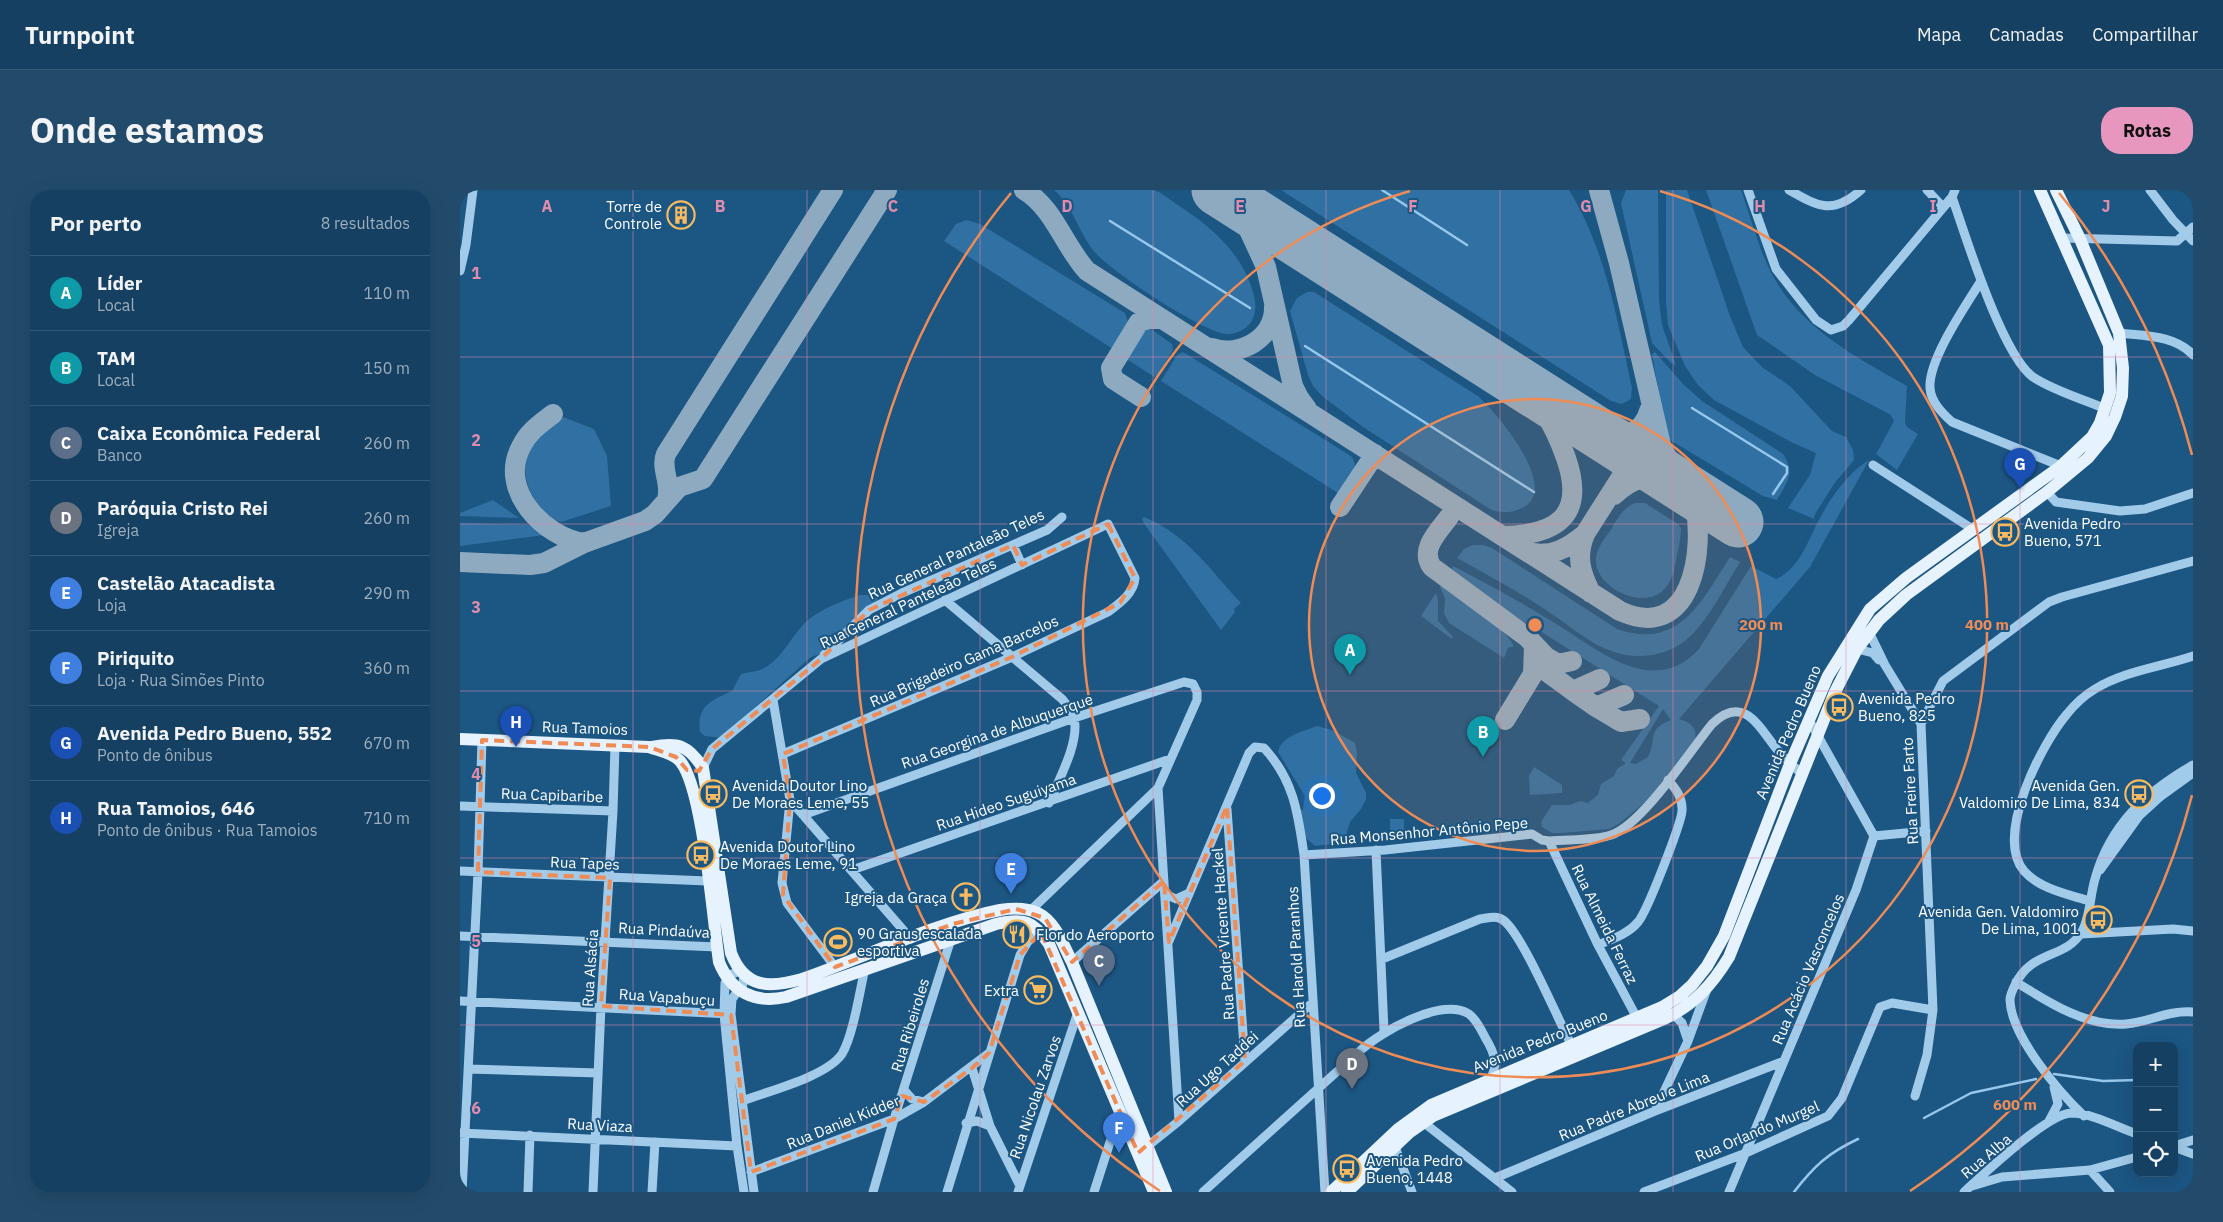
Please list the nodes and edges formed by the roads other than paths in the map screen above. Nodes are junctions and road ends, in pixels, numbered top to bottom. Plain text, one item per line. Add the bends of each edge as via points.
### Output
1 (473, 190) edge
2 (1748, 190) edge
3 (1789, 190) edge
4 (1861, 190) edge
5 (1927, 190) edge
6 (2040, 190) edge
7 (2056, 190) edge
8 (2150, 190) edge
9 (1954, 194) edge
10 (1943, 207) junction
11 (2191, 234) edge
12 (2062, 238) junction
13 (2080, 239) junction
14 (466, 245) junction
15 (460, 260) edge
16 (460, 272) edge
17 (1981, 281) junction
18 (2119, 333) junction
19 (2193, 355) edge
20 (2106, 409) junction
21 (1873, 465) dead end
22 (2061, 466) junction
23 (2047, 492) junction
24 (2193, 493) edge
25 (1062, 518) dead end
26 (1974, 530) junction
27 (1013, 545) junction
28 (2193, 561) edge
29 (1022, 565) junction
30 (1133, 571) joint
31 (945, 600) junction
32 (1869, 632) junction
33 (1851, 647) junction
34 (2193, 656) edge
35 (1012, 657) junction
36 (820, 659) junction
37 (1885, 666) junction
38 (773, 700) junction
39 (1074, 718) junction
40 (1809, 720) junction
41 (1921, 724) junction
42 (1818, 736) junction
43 (460, 739) edge
44 (482, 740) junction
45 (615, 745) junction
46 (650, 748) junction
47 (712, 749) junction
48 (691, 752) junction
49 (1812, 753) junction
50 (783, 754) junction
51 (676, 757) junction
52 (1170, 759) junction
53 (1831, 759) junction
54 (1790, 764) junction
55 (2193, 765) edge
56 (703, 768) junction
57 (687, 770) junction
58 (2193, 773) edge
59 (1803, 775) junction
60 (1668, 780) junction
61 (1158, 788) junction
62 (790, 800) junction
63 (1049, 803) junction
64 (460, 806) edge
65 (1227, 806) junction
66 (480, 807) junction
67 (613, 811) junction
68 (803, 815) junction
69 (1926, 831) junction
70 (1874, 836) junction
71 (1549, 841) junction
72 (1376, 850) junction
73 (1304, 855) junction
74 (460, 870) edge
75 (852, 870) junction
76 (478, 872) junction
77 (2096, 876) junction
78 (610, 878) junction
79 (708, 881) junction
80 (1164, 881) junction
81 (1190, 893) junction
82 (1165, 894) junction
83 (2089, 901) junction
84 (1030, 910) junction
85 (1166, 912) junction
86 (1181, 912) junction
87 (1041, 932) junction
88 (2193, 932) edge
89 (2081, 934) junction
90 (460, 936) edge
91 (474, 937) junction
92 (911, 939) junction
93 (951, 939) junction
94 (606, 940) junction
95 (1169, 941) junction
96 (1598, 945) junction
97 (717, 946) junction
98 (1382, 959) junction
99 (1072, 962) junction
100 (835, 967) junction
101 (865, 968) junction
102 (742, 973) junction
103 (728, 978) junction
104 (2016, 982) junction
105 (1707, 989) junction
106 (740, 990) junction
107 (460, 1001) edge
108 (471, 1002) junction
109 (1312, 1003) junction
110 (601, 1006) junction
111 (1933, 1010) junction
112 (1078, 1012) junction
113 (2193, 1012) edge
114 (728, 1014) junction
115 (1674, 1015) junction
116 (1637, 1018) junction
117 (1384, 1031) junction
118 (1068, 1041) junction
119 (1688, 1041) junction
120 (1091, 1043) junction
121 (1572, 1046) junction
122 (989, 1053) junction
123 (1245, 1061) junction
124 (1784, 1061) junction
125 (972, 1068) junction
126 (1317, 1068) junction
127 (468, 1069) junction
128 (1336, 1072) junction
129 (598, 1073) junction
130 (1491, 1078) junction
131 (2053, 1083) junction
132 (978, 1086) junction
133 (1318, 1089) junction
134 (904, 1090) junction
135 (1915, 1096) dead end
136 (742, 1101) junction
137 (924, 1102) junction
138 (1300, 1106) junction
139 (1120, 1111) junction
140 (1655, 1111) junction
141 (1319, 1116) junction
142 (2084, 1116) junction
143 (894, 1119) junction
144 (1180, 1121) junction
145 (1423, 1122) junction
146 (2049, 1122) junction
147 (966, 1123) junction
148 (990, 1126) junction
149 (463, 1133) edge
150 (2133, 1133) edge
151 (530, 1135) junction
152 (855, 1135) junction
153 (596, 1138) junction
154 (2193, 1140) edge
155 (655, 1142) junction
156 (887, 1145) junction
157 (2178, 1145) edge
158 (737, 1146) junction
159 (1395, 1147) junction
160 (2178, 1148) edge
161 (1143, 1150) junction
162 (1746, 1153) junction
163 (2193, 1154) edge
164 (2133, 1158) edge
165 (1997, 1163) junction
166 (2090, 1170) junction
167 (751, 1172) junction
168 (2002, 1177) junction
169 (1495, 1178) junction
170 (1019, 1189) edge
171 (1967, 1190) edge
172 (462, 1192) edge
173 (528, 1192) edge
174 (593, 1192) edge
175 (652, 1192) edge
176 (744, 1192) edge
177 (754, 1192) edge
178 (873, 1192) edge
179 (946, 1192) edge
180 (1094, 1192) edge
181 (1154, 1192) edge
182 (1166, 1192) edge
183 (1203, 1192) edge
184 (1325, 1192) edge
185 (1330, 1192) edge
186 (1347, 1192) edge
187 (1412, 1192) edge
188 (1512, 1192) edge
189 (1644, 1192) edge
190 (1729, 1192) edge
191 (2110, 1192) edge

1 - 14 street
2 - 10 street via 1779,275 1816,320 1826,328 1837,329 1849,320
3 - 4 street via 1830,207 1847,202
5 - 10 street
6 - 12 main road, Avenida Pedro Bueno
7 - 13 main road, Avenida Pedro Bueno
8 - 11 street
9 - 10 street
9 - 17 street
11 - 13 street via 2177,241
12 - 13 street
12 - 20 main road, Avenida Pedro Bueno via 2109,345 2111,375
13 - 18 main road, Avenida Pedro Bueno
14 - 15 street
14 - 16 street
17 - 20 street via 2023,368 2050,385
17 - 22 street via 1935,364 1930,379 1933,398 1952,422
18 - 19 street via 2176,342
18 - 23 main road, Avenida Pedro Bueno via 2122,396 2106,436 2088,458
20 - 22 main road, Avenida Pedro Bueno via 2092,437
21 - 26 street
22 - 26 main road, Avenida Pedro Bueno
23 - 24 street via 2056,502 2120,512 2145,509
23 - 32 main road, Avenida Pedro Bueno via 1906,595
25 - 27 street, Rua General Pantaleão Teles via 1047,530
26 - 33 main road, Avenida Pedro Bueno via 1876,602
27 - 29 street
27 - 36 street, Rua General Pantaleão Teles via 902,592 869,610
28 - 41 street, Rua Freire Farto via 2049,602 1943,681
29 - 30 street, Rua General Panteleão Teles via 1108,524
29 - 31 street, Rua General Panteleão Teles
30 - 35 street, Rua Brigadeiro Gama Barcelos via 1134,585 1114,607
31 - 35 street
31 - 36 street, Rua General Panteleão Teles
32 - 33 main road, Avenida Pedro Bueno
32 - 37 street
33 - 37 street via 1873,653
33 - 40 main road, Avenida Pedro Bueno via 1828,676
33 - 42 main road, Avenida Pedro Bueno
34 - 83 street via 2096,688 2066,714 2035,764 2014,834 2018,860 2023,870 2043,886
35 - 39 street via 1062,699
35 - 50 street, Rua Brigadeiro Gama Barcelos
36 - 38 street, Rua General Panteleão Teles
37 - 41 street
38 - 47 street, Rua General Panteleão Teles
38 - 50 street
39 - 52 street, Rua Georgina de Albuquerque via 1184,682 1193,684 1197,700
39 - 63 street via 1073,744
39 - 68 street, Rua Georgina de Albuquerque
40 - 42 street
40 - 54 main road, Avenida Pedro Bueno
41 - 69 street, Rua Freire Farto
42 - 49 main road, Avenida Pedro Bueno
42 - 53 street
43 - 44 main road, Rua Tamoios
44 - 45 main road, Rua Tamoios
44 - 66 street
45 - 46 main road, Rua Tamoios
45 - 67 street, Rua Alsácia
46 - 48 main road, Rua Tamoios via 673,744
46 - 51 main road, Rua Tamoios
47 - 48 street
47 - 56 street, Rua General Panteleão Teles
48 - 51 main road
48 - 56 main road
49 - 53 street via 1821,752
49 - 59 main road, Avenida Pedro Bueno
50 - 62 street
51 - 57 main road
52 - 61 street
52 - 63 street, Rua Hideo Suguiyama
53 - 70 street
54 - 59 street, Rua Monsenhor Antônio Pepe
54 - 60 street, Rua Monsenhor Antônio Pepe via 1752,717 1735,711 1720,716 1712,724
54 - 116 main road, Avenida Pedro Bueno via 1724,936 1707,966 1680,996
55 - 77 street via 2156,789 2124,820 2103,853
56 - 57 main road via 695,772
56 - 102 main road via 731,953
57 - 79 main road via 698,810
58 - 77 street via 2139,816
59 - 105 main road, Avenida Pedro Bueno via 1729,957
60 - 71 street, Rua Monsenhor Antônio Pepe via 1621,830 1598,838
60 - 96 street via 1681,799 1680,822 1647,904 1640,920 1632,928
61 - 80 street
61 - 84 street
62 - 68 street
62 - 100 street via 783,895
63 - 75 street, Rua Hideo Suguiyama
64 - 66 street, Rua Capibaribe
65 - 73 street, Rua Harold Paranhos via 1250,753 1255,747 1264,748 1293,792
65 - 81 street
65 - 123 street, Rua Padre Vicente Hackel
66 - 67 street, Rua Capibaribe
66 - 76 street
67 - 78 street, Rua Alsácia
68 - 75 street
69 - 70 street
69 - 111 street, Rua Freire Farto
70 - 124 street, Rua Acácio Vasconcelos via 1856,890
71 - 72 street, Rua Monsenhor Antônio Pepe via 1532,834
71 - 96 street, Rua Almeida Ferraz
72 - 73 street, Rua Monsenhor Antônio Pepe
72 - 98 street
73 - 109 street, Rua Harold Paranhos
74 - 76 street, Rua Tapes
75 - 92 street
76 - 78 street, Rua Tapes
76 - 91 street
77 - 83 street
78 - 79 street, Rua Tapes
78 - 94 street, Rua Alsácia
79 - 97 main road
80 - 82 street
80 - 99 street
81 - 82 street via 1176,899
81 - 86 street
82 - 85 street
83 - 89 street via 2087,920
84 - 92 main road via 1001,910
84 - 99 main road via 1053,926
85 - 86 street via 1174,915
85 - 95 street
86 - 95 street
87 - 93 main road via 1034,925 1010,920
87 - 112 main road
87 - 122 street via 1029,940 1020,955
88 - 89 street via 2173,929
89 - 104 street via 2067,946 2028,966
90 - 91 street, Rua Pindaúva
91 - 94 street, Rua Pindaúva
91 - 108 street
92 - 100 main road
93 - 101 main road
93 - 134 street, Rua Ribeiroles
94 - 97 street, Rua Pindaúva
94 - 110 street, Rua Alsácia
95 - 144 street
96 - 116 street, Rua Almeida Ferraz
97 - 103 main road via 719,962
98 - 117 street
98 - 121 street via 1480,919 1501,919 1518,938
99 - 161 main road
100 - 102 main road via 782,985 756,982
101 - 106 main road via 774,999 763,1000
101 - 136 street via 848,1038 842,1053 833,1063 818,1072
102 - 103 street
102 - 106 street via 744,981
103 - 106 main road
103 - 114 street via 725,986
104 - 113 street via 2071,1013 2111,1024 2126,1024 2173,1011
104 - 131 street via 2010,999 2016,1022
105 - 115 main road, Avenida Pedro Bueno
105 - 119 street
106 - 114 street via 732,999
107 - 108 street, Rua Vapabuçu
108 - 110 street, Rua Vapabuçu
108 - 127 street
109 - 123 street, Rua Ugo Taddei
109 - 126 street, Rua Harold Paranhos
110 - 114 street, Rua Vapabuçu
110 - 129 street, Rua Alsácia
111 - 135 street, Rua Freire Farto via 1927,1055
111 - 162 street, Rua Orlando Murgel via 1892,1003 1883,1005 1834,1110 1812,1125
112 - 118 street, Rua Nicolau Zarvos
112 - 120 main road
114 - 136 street
114 - 158 street
115 - 119 street via 1682,1023
115 - 145 main road, Avenida Pedro Bueno
116 - 121 main road, Avenida Pedro Bueno
117 - 128 street
117 - 130 street via 1437,1012 1456,1010 1468,1013 1476,1020 1490,1046 1496,1066
118 - 120 street via 1079,1037
118 - 170 street, Rua Nicolau Zarvos
119 - 140 street
120 - 139 main road
121 - 130 main road, Avenida Pedro Bueno
122 - 125 street, Rua Daniel Kidder
122 - 132 street
123 - 144 street, Rua Ugo Taddei
124 - 140 street, Rua Padre Abreu e Lima
124 - 162 street, Rua Acácio Vasconcelos
125 - 132 street
125 - 137 street, Rua Daniel Kidder
126 - 128 street via 1326,1073
126 - 133 street, Rua Harold Paranhos
127 - 129 street
127 - 149 street
128 - 133 street
129 - 153 street, Rua Alsácia
130 - 185 main road, Avenida Pedro Bueno via 1416,1115
131 - 142 street
131 - 146 street via 2058,1104
132 - 147 street
132 - 148 street
133 - 138 street
133 - 141 street, Rua Harold Paranhos
134 - 137 street, Rua Ribeiroles via 912,1099
134 - 143 street, Rua Ribeiroles
136 - 167 street
137 - 143 street, Rua Daniel Kidder
138 - 141 street
138 - 183 street
139 - 161 main road
139 - 180 street
140 - 169 street, Rua Padre Abreu e Lima
141 - 184 street, Rua Harold Paranhos
142 - 146 street via 2069,1113
142 - 150 street
143 - 152 street, Rua Daniel Kidder
143 - 156 street, Rua Ribeiroles
144 - 161 street, Rua Ugo Taddei
145 - 159 main road, Avenida Pedro Bueno
145 - 169 street
146 - 165 street, Rua Alba
147 - 148 street via 977,1121
147 - 179 street
148 - 170 street
149 - 151 street, Rua Viaza
149 - 172 street
151 - 153 street, Rua Viaza
151 - 173 street
152 - 156 street via 877,1132
152 - 167 street, Rua Daniel Kidder
153 - 155 street, Rua Viaza
153 - 174 street, Rua Alsácia
154 - 157 street
155 - 158 street, Rua Viaza
155 - 175 street
156 - 178 street, Rua Ribeiroles
158 - 176 street
159 - 186 main road, Avenida Pedro Bueno
159 - 187 street
160 - 163 street
161 - 181 main road
161 - 182 main road
162 - 189 street, Rua Orlando Murgel
162 - 190 street, Rua Acácio Vasconcelos
164 - 166 street
165 - 168 street via 1997,1172
165 - 171 street, Rua Alba
166 - 168 street
166 - 191 street
167 - 177 street
168 - 171 street
169 - 188 street

